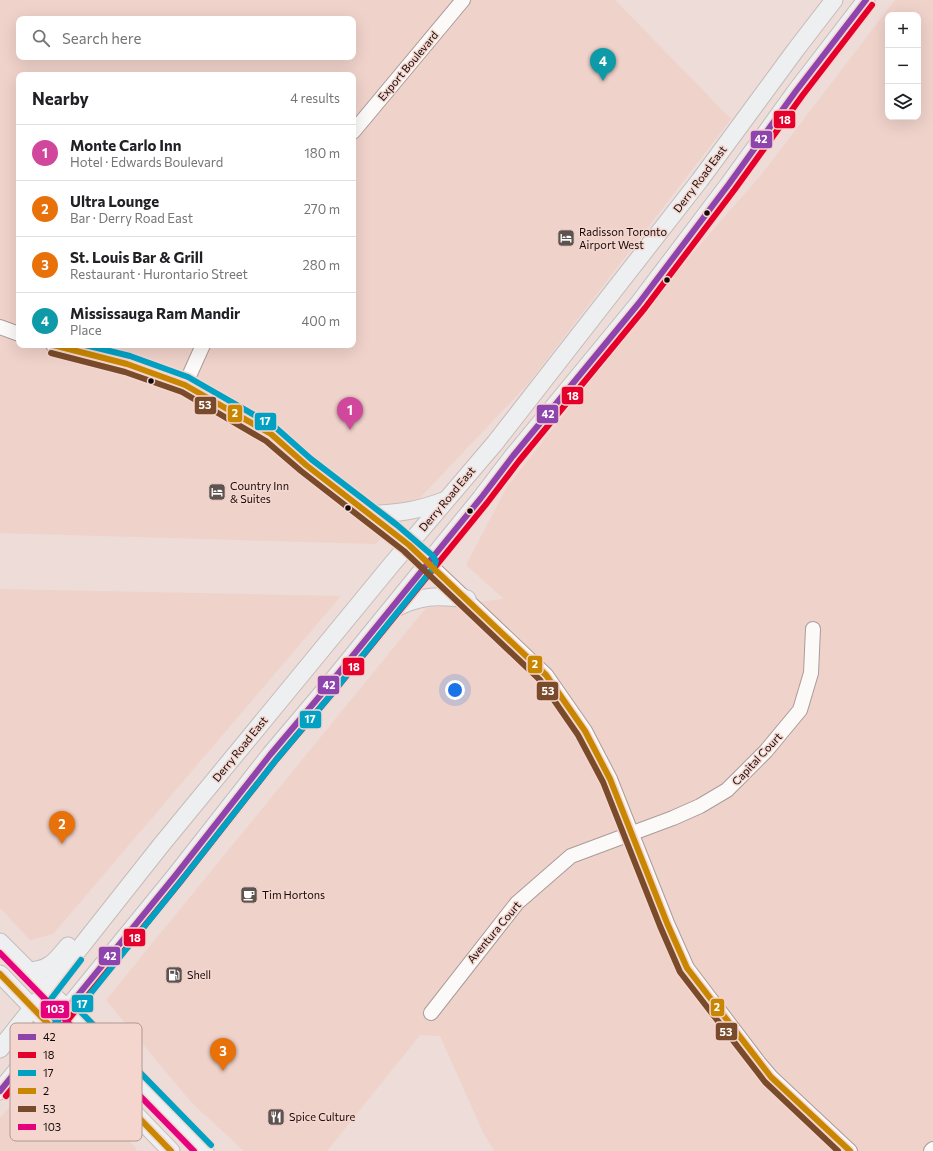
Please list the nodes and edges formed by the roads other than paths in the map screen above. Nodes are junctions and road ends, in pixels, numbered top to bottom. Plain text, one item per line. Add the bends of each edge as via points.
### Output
1 (463, 0) edge
2 (834, 0) edge
3 (866, 0) edge
4 (815, 25) junction
5 (835, 40) junction
6 (765, 92) junction
7 (785, 107) junction
8 (356, 128) edge
9 (0, 327) edge
10 (16, 333) edge
11 (65, 348) edge
12 (202, 348) edge
13 (185, 385) junction
14 (535, 391) junction
15 (554, 407) junction
16 (495, 442) junction
17 (513, 456) junction
18 (446, 500) junction
19 (369, 514) junction
20 (409, 544) junction
21 (428, 562) junction
22 (467, 599) junction
23 (387, 613) junction
24 (813, 629) dead end
25 (632, 832) junction
26 (109, 912) junction
27 (0, 942) edge
28 (28, 971) junction
29 (0, 974) edge
30 (47, 990) junction
31 (33, 1008) junction
32 (67, 1009) junction
33 (431, 1013) dead end
34 (21, 1023) edge
35 (48, 1023) edge
36 (57, 1023) edge
37 (81, 1023) edge
38 (10, 1037) edge
39 (0, 1049) edge
40 (10, 1079) edge
41 (142, 1086) edge
42 (0, 1091) edge
43 (142, 1121) edge
44 (171, 1151) edge
45 (205, 1151) edge
46 (850, 1151) edge

1 - 8 street, Export Boulevard
2 - 4 main road, Derry Road East
3 - 5 main road
4 - 5 main road
4 - 6 main road, Derry Road East
5 - 7 main road
6 - 7 main road
6 - 14 main road, Derry Road East via 700,180
7 - 15 main road via 640,303
9 - 10 street
11 - 13 street via 127,364
12 - 13 street
13 - 19 street via 271,434
14 - 15 main road
14 - 16 main road, Derry Road East
15 - 17 main road
16 - 17 main road
16 - 18 main road, Derry Road East
17 - 21 main road
18 - 19 main road via 409,512
18 - 20 main road, Derry Road East
19 - 20 street
20 - 21 street
20 - 26 main road, Derry Road East
21 - 22 street
21 - 23 main road
22 - 23 main road via 443,596 419,598
22 - 25 street via 546,675 585,731 610,779
23 - 32 main road
24 - 25 street, Capital Court via 810,672 800,710 766,751 727,790 700,806
25 - 33 street, Aventura Court via 570,856 517,903
25 - 46 street via 667,923 688,968 771,1077
26 - 28 main road via 75,937 53,964
26 - 30 main road, Derry Road East
27 - 28 main road
28 - 30 main road
29 - 31 main road
30 - 31 main road, Derry Road East
30 - 32 main road
31 - 34 main road, Derry Road East
31 - 35 main road
32 - 36 main road
32 - 37 main road
38 - 39 main road, Derry Road East
40 - 42 main road
41 - 45 main road
43 - 44 main road

